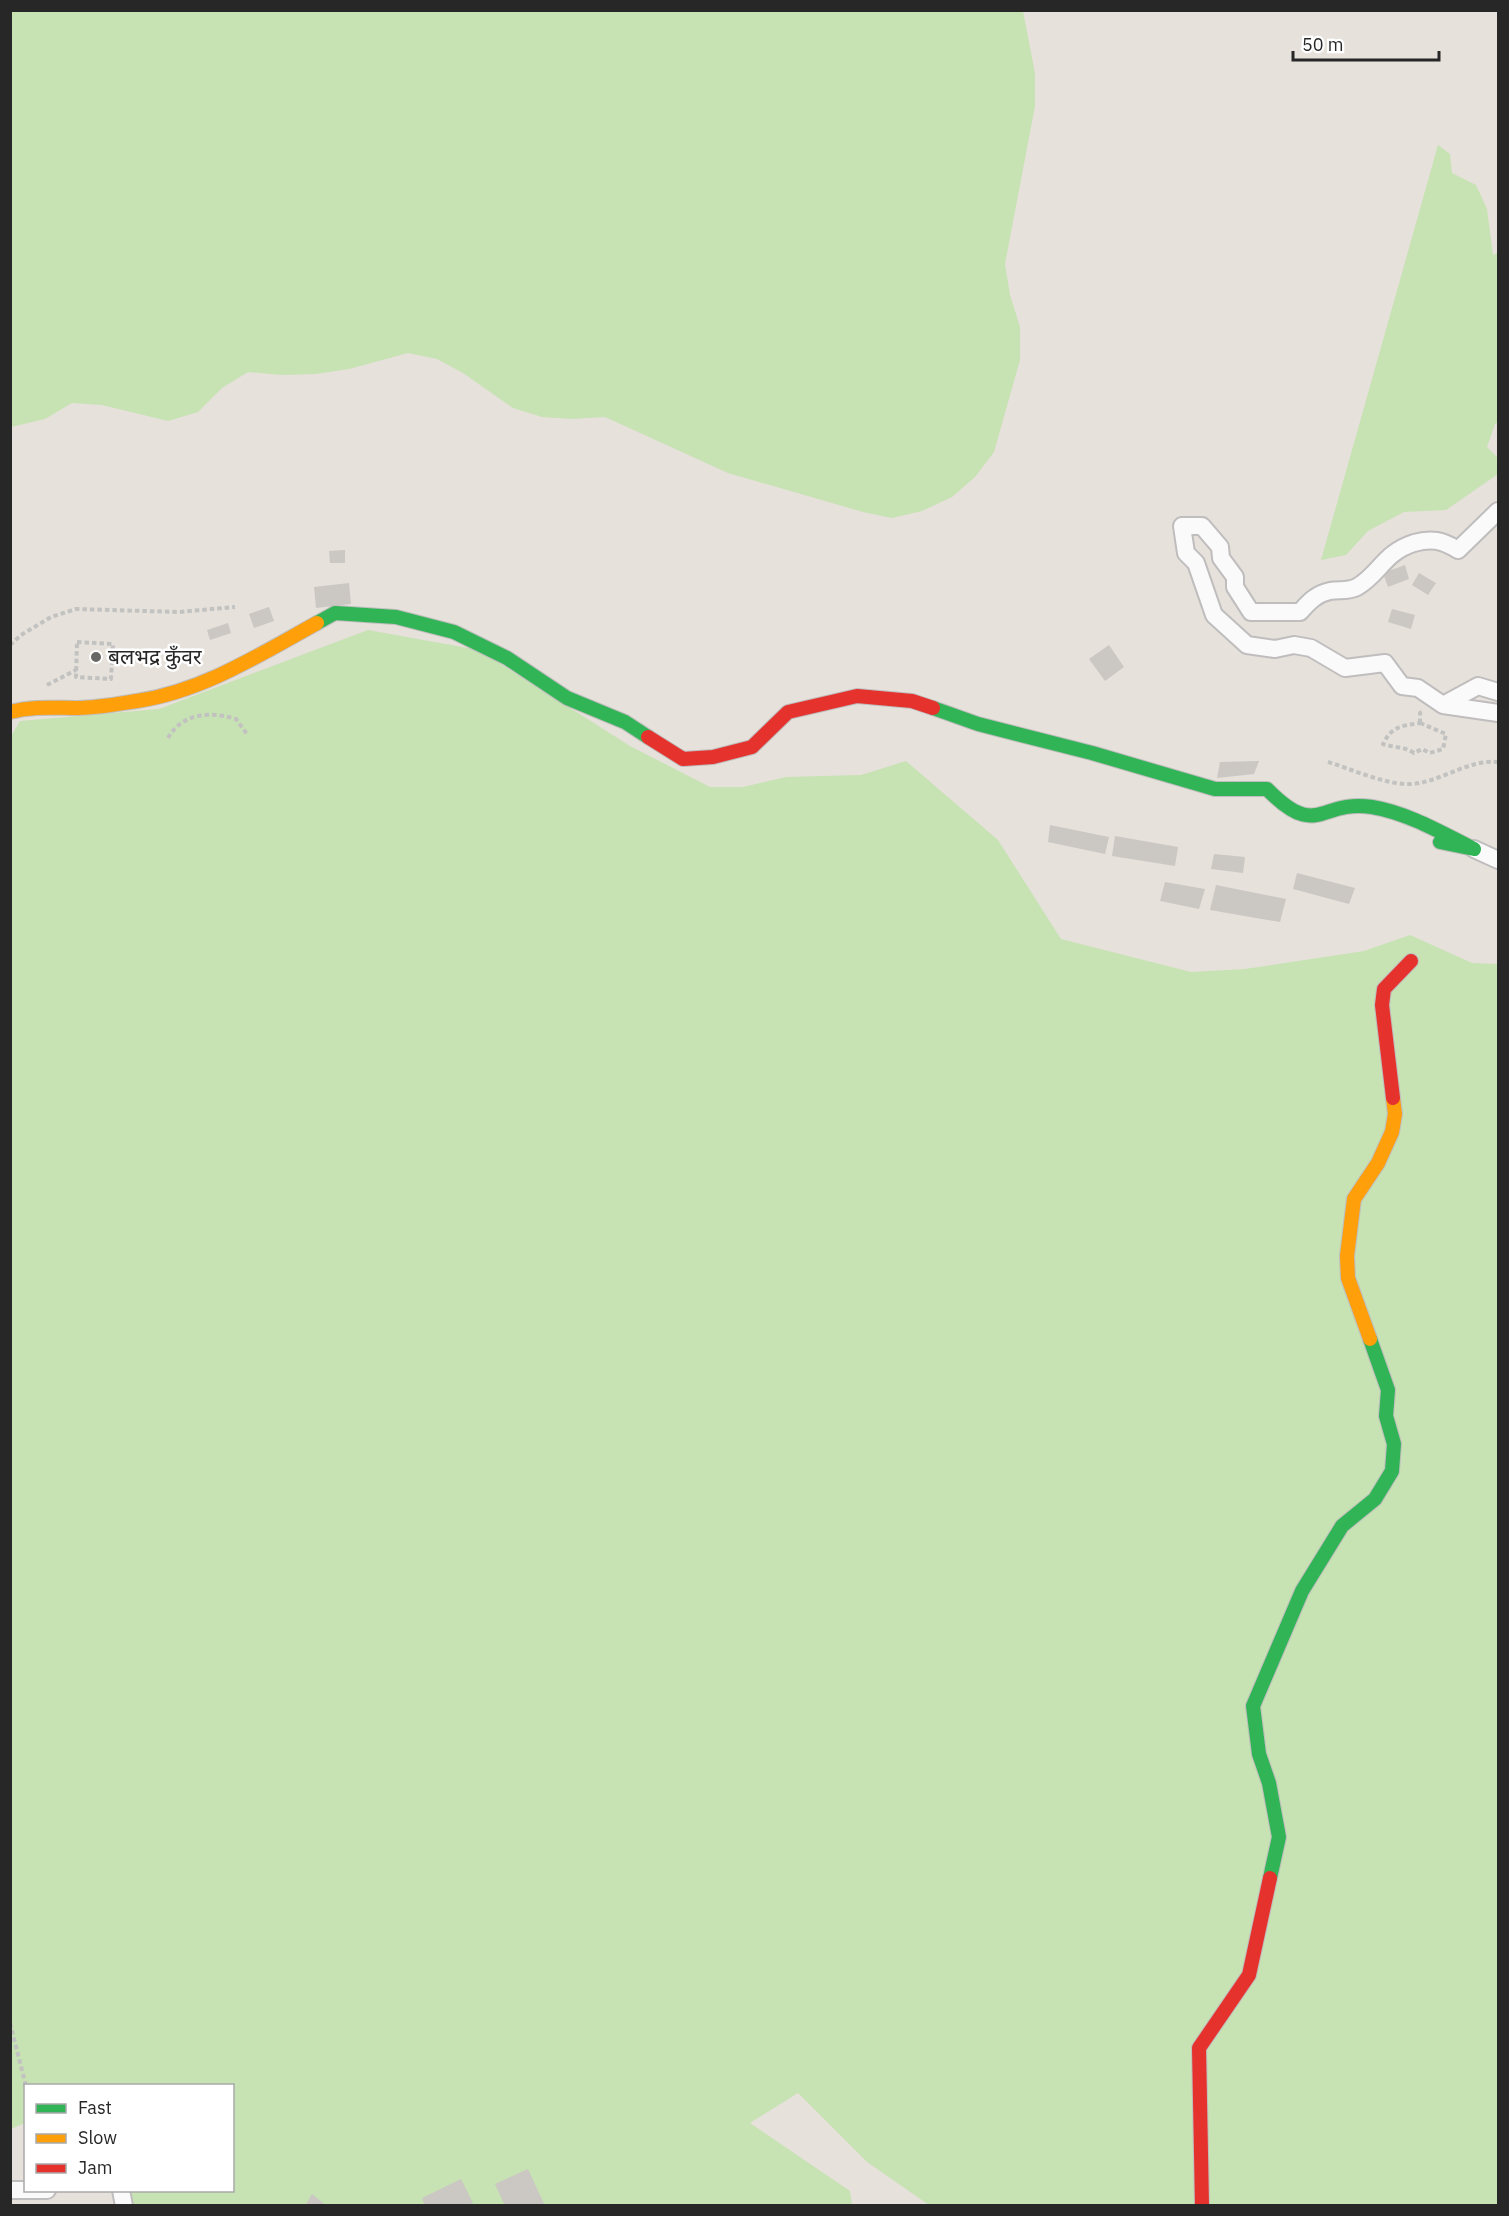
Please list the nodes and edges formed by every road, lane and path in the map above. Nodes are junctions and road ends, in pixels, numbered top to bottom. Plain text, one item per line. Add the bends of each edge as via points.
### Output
1 (1498, 511) edge
2 (235, 607) dead end
3 (10, 645) edge
4 (76, 677) joint
5 (1498, 692) edge
6 (1443, 705) junction
7 (10, 712) edge
8 (1498, 713) edge
9 (247, 734) dead end
10 (168, 738) dead end
11 (1443, 749) joint
12 (1328, 762) dead end
13 (1498, 762) edge
14 (1440, 842) dead end
15 (1474, 849) junction
16 (1498, 860) edge
17 (1411, 961) dead end
18 (10, 2023) edge
19 (26, 2084) edge
20 (1202, 2205) edge

1 - 6 street via 1458,550 1447,543 1426,539 1404,546 1359,586 1313,597 1300,612 1272,614 1251,612 1234,587 1235,577 1221,558 1220,547 1202,526 1182,526 1186,553 1196,563 1214,615 1246,645 1311,648 1345,668 1385,663 1402,686 1418,688
2 - 3 path via 180,612 76,609 51,617
4 - 4 path via 77,642 113,644 111,679
5 - 6 street via 1478,686
6 - 8 street
7 - 15 street via 28,707 80,708 180,692 231,671 335,613 396,617 454,632 507,658 567,698 625,722 682,759 713,757 752,747 788,712 857,696 912,701 978,724 1215,789 1268,789 1288,811 1305,817 1356,804 1374,807 1406,816
9 - 10 path via 236,719 210,715 183,720
11 - 11 path via 1414,753 1406,747 1383,744 1389,731 1396,727 1420,723 1446,734
12 - 13 path via 1404,784 1479,761
14 - 15 street
15 - 16 street
17 - 20 street via 1384,988 1382,1005 1395,1114 1392,1132 1378,1163 1353,1198 1347,1256 1348,1278 1388,1390 1386,1416 1394,1444 1392,1472 1375,1499 1342,1526 1302,1591 1253,1706 1259,1754 1279,1837 1249,1975 1199,2048
18 - 19 path

